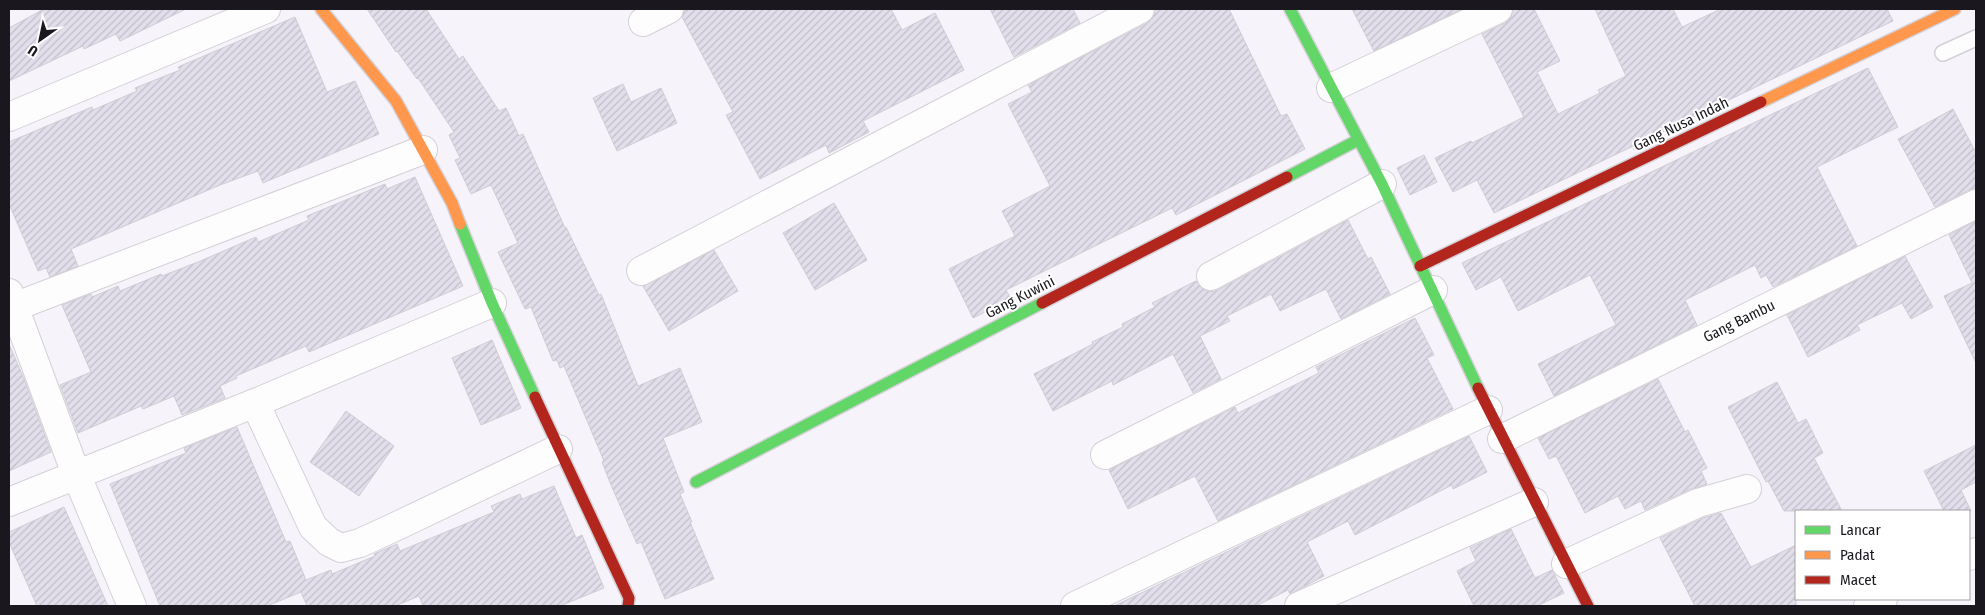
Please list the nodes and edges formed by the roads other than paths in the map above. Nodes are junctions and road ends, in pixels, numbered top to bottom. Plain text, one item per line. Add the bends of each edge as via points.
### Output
1 (266, 9) edge
2 (321, 9) edge
3 (669, 9) edge
4 (1140, 9) edge
5 (1290, 9) edge
6 (1498, 9) edge
7 (1955, 9) edge
8 (643, 22) dead end
9 (1976, 38) edge
10 (1943, 53) dead end
11 (1331, 88) junction
12 (9, 117) edge
13 (1358, 140) junction
14 (423, 150) junction
15 (1382, 184) junction
16 (1976, 204) edge
17 (1420, 266) junction
18 (641, 271) dead end
19 (1211, 276) dead end
20 (1434, 290) junction
21 (12, 300) edge
22 (492, 302) junction
23 (255, 403) junction
24 (1488, 410) junction
25 (1502, 439) junction
26 (558, 449) junction
27 (1105, 456) dead end
28 (76, 474) junction
29 (696, 482) dead end
30 (1747, 489) dead end
31 (9, 502) edge
32 (1534, 502) junction
33 (1566, 564) junction
34 (1881, 600) edge
35 (132, 606) edge
36 (628, 606) edge
37 (1075, 606) edge
38 (1299, 606) edge
39 (1588, 606) edge
40 (1868, 606) edge

1 - 12 street
2 - 14 street via 396,102
3 - 8 street
4 - 18 street
5 - 11 street
6 - 11 street
7 - 17 street, Gang Nusa Indah
9 - 10 lane
11 - 13 street
13 - 15 street
13 - 29 street, Gang Kuwini
14 - 21 street
14 - 22 street via 452,203
15 - 17 street
15 - 19 street
16 - 25 street, Gang Bambu
17 - 20 street
20 - 24 street
20 - 27 street
21 - 28 street
22 - 23 street
22 - 26 street
23 - 26 street via 313,527 341,548 399,525
23 - 28 street
24 - 25 street
24 - 37 street
25 - 32 street
26 - 36 street via 629,598
28 - 31 street
28 - 35 street
30 - 33 street via 1698,504
32 - 33 street
32 - 38 street
33 - 39 street
34 - 40 street

